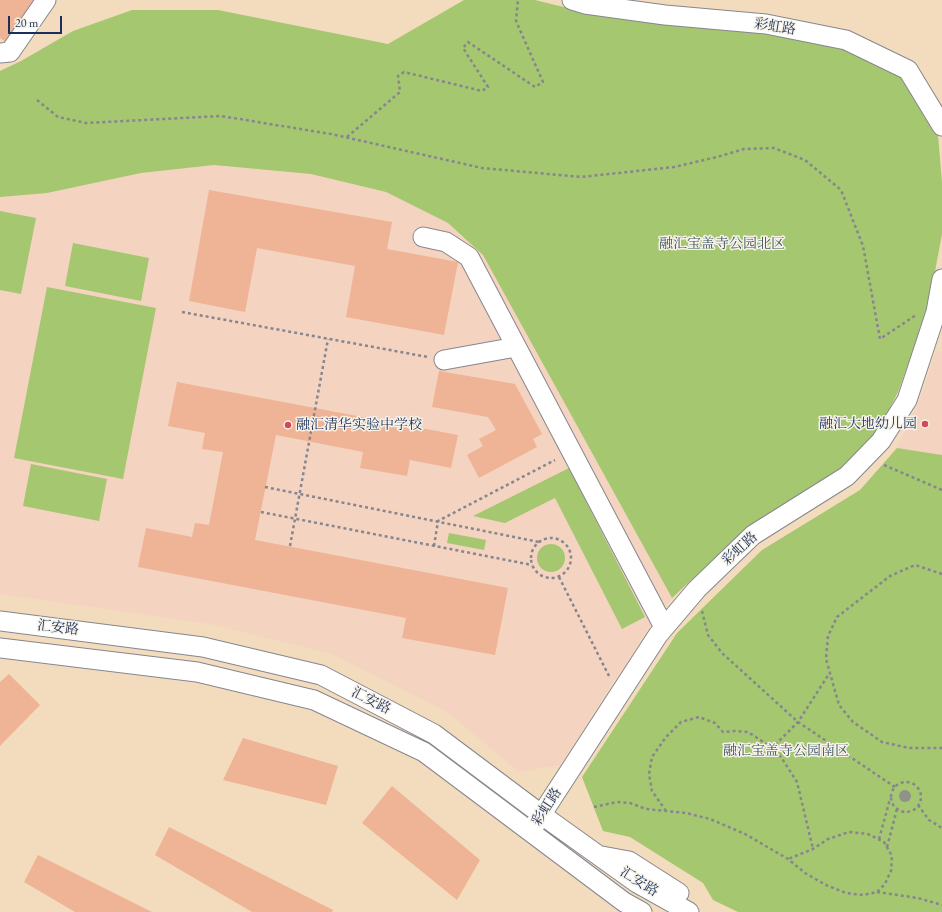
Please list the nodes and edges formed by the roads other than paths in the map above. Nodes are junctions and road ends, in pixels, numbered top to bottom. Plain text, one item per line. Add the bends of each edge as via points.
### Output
1 (46, 0) edge
2 (572, 0) edge
3 (0, 53) edge
4 (942, 126) edge
5 (423, 237) dead end
6 (942, 279) edge
7 (516, 347) junction
8 (444, 360) road end
9 (0, 621) edge
10 (664, 627) junction
11 (0, 648) edge
12 (542, 815) junction
13 (530, 832) junction
14 (598, 855) junction
15 (642, 912) edge
16 (689, 912) edge
17 (693, 912) edge

1 - 3 street via 10,52
2 - 4 street, 彩虹路 via 665,15 766,24 846,40 908,70
5 - 7 street via 446,242 469,257
6 - 10 street, 彩虹路 via 936,312 907,400 881,441 847,476 753,535 697,589
7 - 8 street
7 - 10 street
9 - 12 street, 汇安路 via 203,647 321,675 434,734
10 - 12 street, 彩虹路
11 - 13 street, 汇安路 via 197,672 314,700 424,752
12 - 13 street, 彩虹路
12 - 14 street, 汇安路
13 - 15 street, 汇安路 via 624,902
14 - 16 street, 汇安路 via 637,883
14 - 17 street via 629,860 678,893

